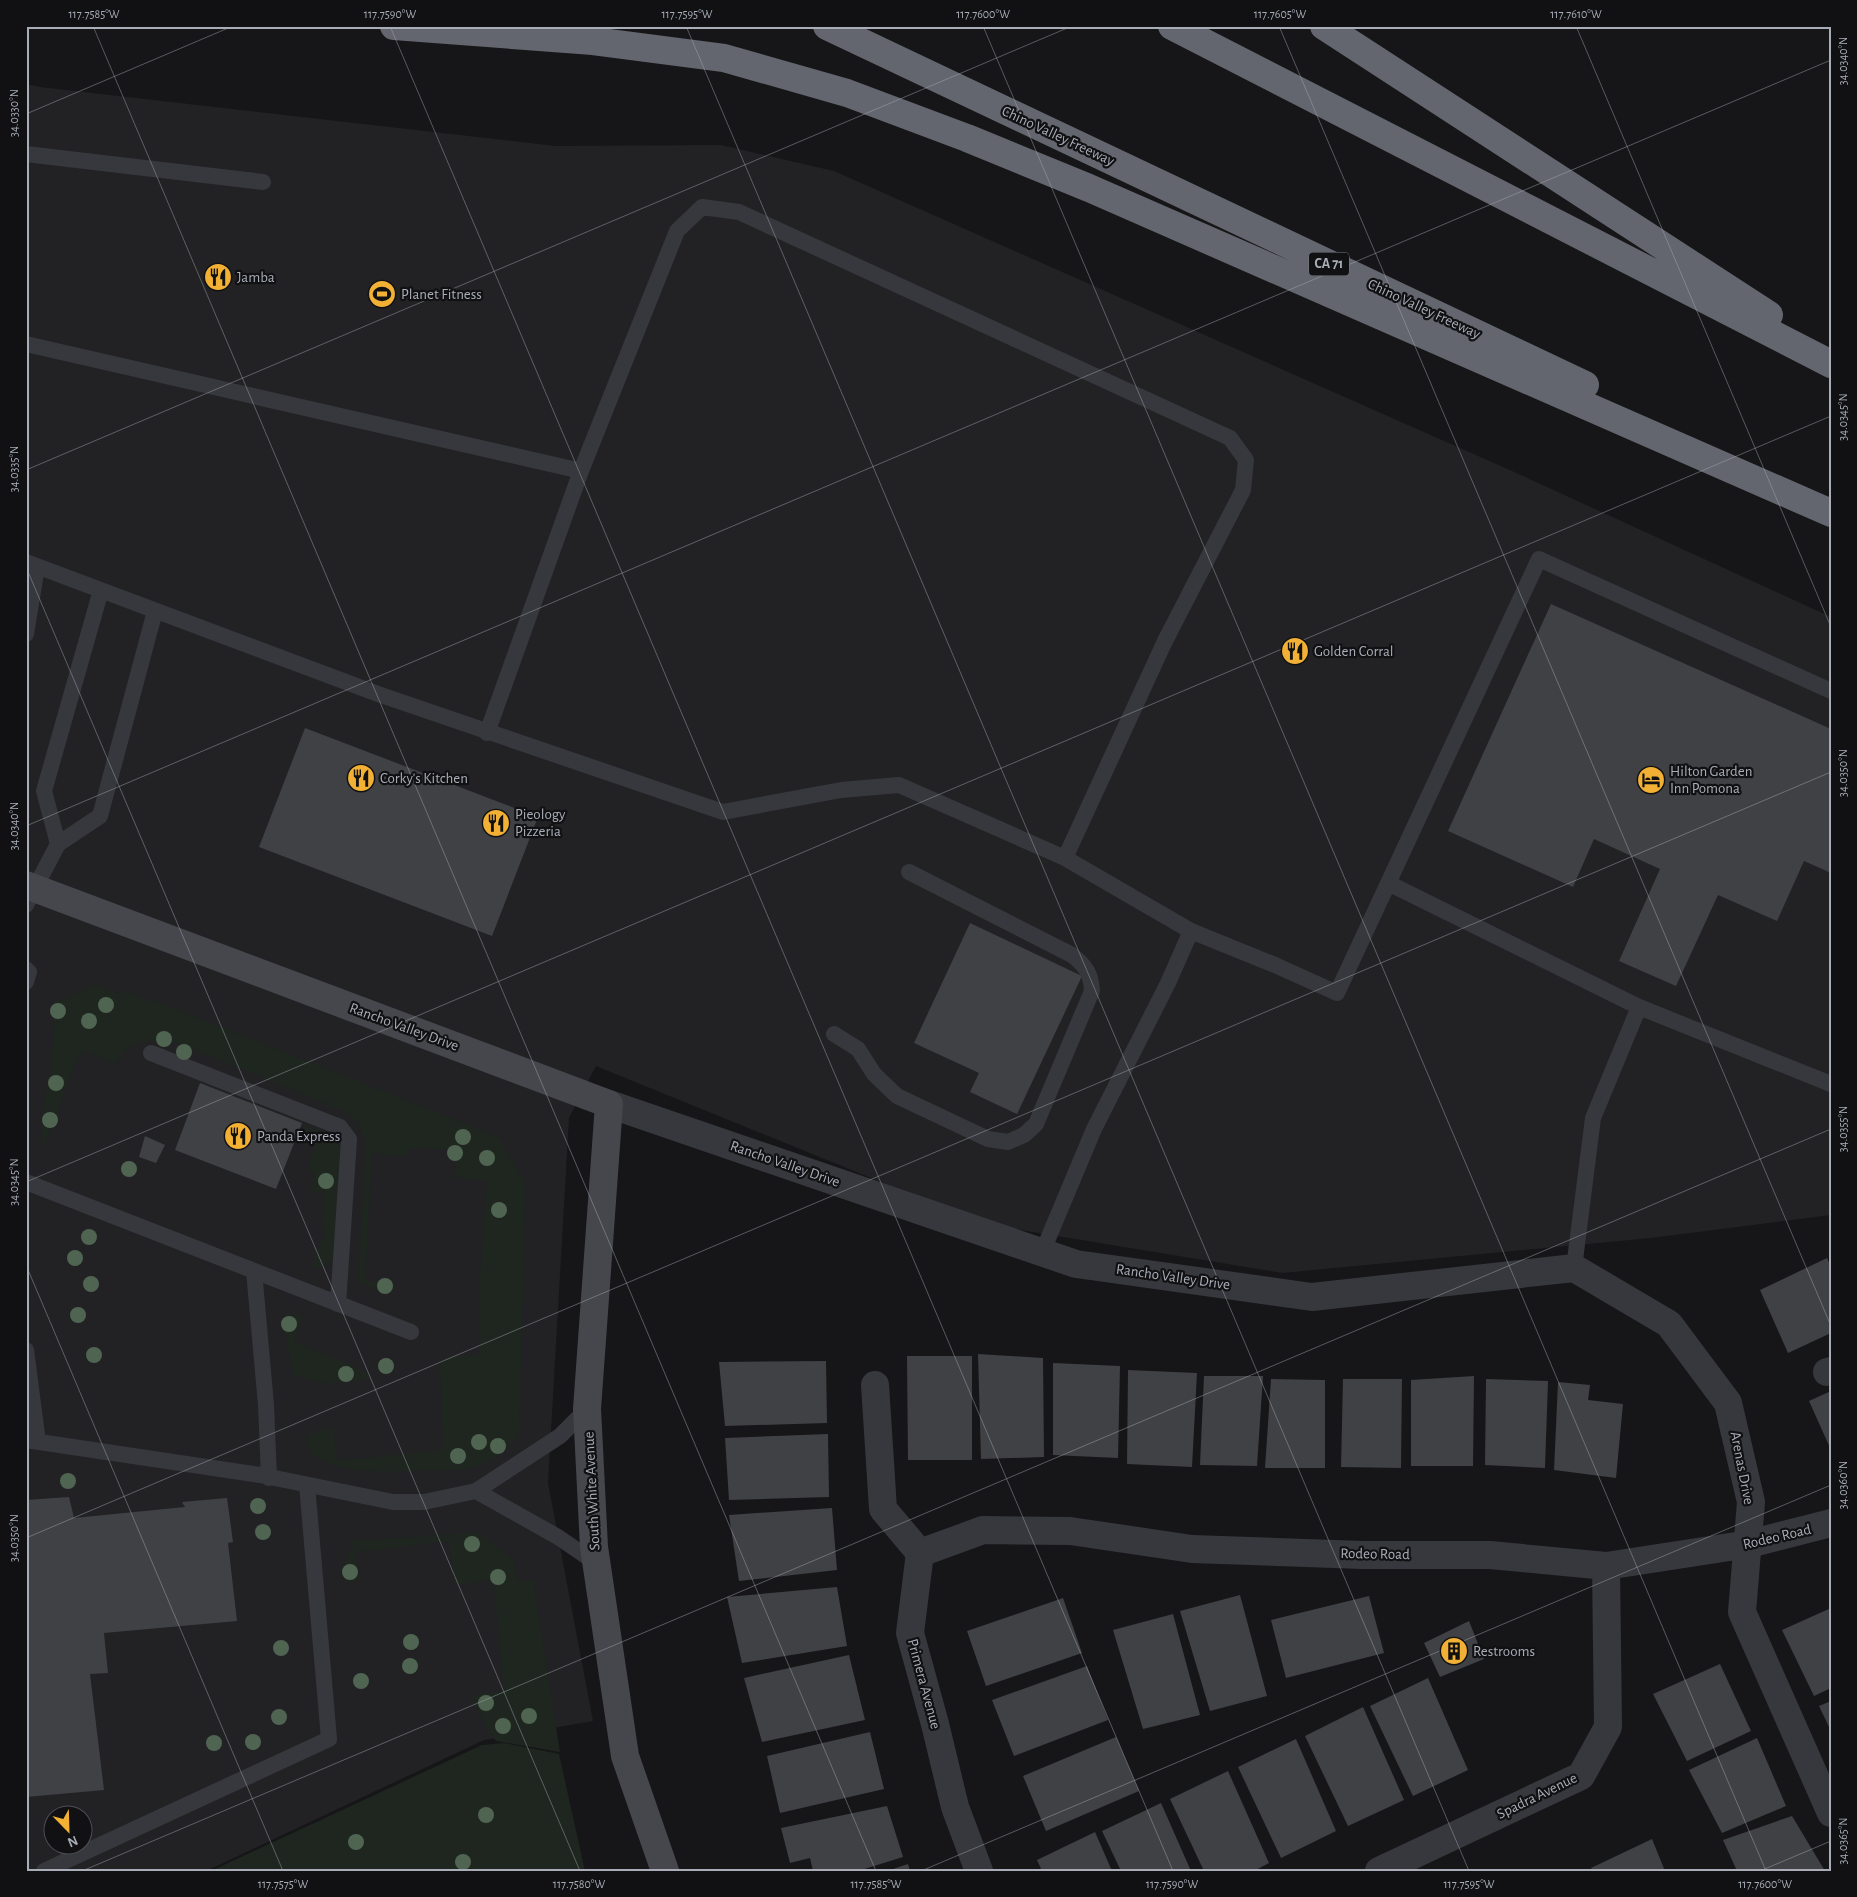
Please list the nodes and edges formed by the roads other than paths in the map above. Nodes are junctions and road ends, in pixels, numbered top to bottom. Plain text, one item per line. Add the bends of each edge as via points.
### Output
1 (394, 26) edge
2 (827, 26) edge
3 (1172, 26) edge
4 (1324, 26) edge
5 (26, 154) edge
6 (263, 182) dead end
7 (26, 344) edge
8 (1831, 355) edge
9 (1831, 364) edge
10 (581, 471) junction
11 (1831, 502) edge
12 (1831, 513) edge
13 (32, 565) edge
14 (101, 590) junction
15 (155, 610) junction
16 (26, 634) edge
17 (1831, 691) edge
18 (487, 732) junction
19 (58, 844) junction
20 (1065, 858) junction
21 (909, 872) dead end
22 (1390, 884) junction
23 (29, 893) edge
24 (1191, 931) junction
25 (26, 969) edge
26 (26, 982) edge
27 (1639, 1007) junction
28 (834, 1034) dead end
29 (151, 1053) dead end
30 (1831, 1084) edge
31 (609, 1104) junction
32 (26, 1182) edge
33 (1042, 1253) junction
34 (1574, 1268) junction
35 (254, 1271) junction
36 (338, 1304) junction
37 (411, 1332) dead end
38 (26, 1350) edge
39 (875, 1386) dead end
40 (587, 1409) junction
41 (32, 1441) edge
42 (269, 1478) junction
43 (307, 1485) junction
44 (476, 1491) junction
45 (1831, 1524) edge
46 (1749, 1544) junction
47 (920, 1553) junction
48 (596, 1564) junction
49 (1606, 1566) junction
50 (1831, 1813) edge
51 (44, 1871) edge
52 (666, 1871) edge
53 (979, 1871) edge
54 (1378, 1871) edge

1 - 12 highway via 594,41 724,58 847,93 1089,188
2 - 11 highway, Chino Valley Freeway / CA 71
3 - 9 highway
4 - 8 highway
5 - 6 lane
7 - 10 lane
10 - 18 lane
10 - 20 lane via 677,231 702,207 739,212 1230,438 1246,460 1243,490 1165,641
13 - 14 lane
13 - 16 lane
14 - 15 lane
14 - 19 lane via 44,791
15 - 18 lane via 256,650
15 - 19 lane via 100,816
17 - 22 lane via 1539,559
18 - 20 lane via 723,812 841,790 899,785
19 - 23 lane
20 - 24 lane
21 - 28 lane via 1085,965 1092,991 1036,1124 1024,1135 1008,1142 988,1139 897,1096 874,1074 858,1048
22 - 24 lane via 1337,994
22 - 27 lane
23 - 31 street, Rancho Valley Drive
24 - 33 lane via 1094,1129
25 - 26 lane
27 - 30 lane
27 - 34 lane via 1593,1118
29 - 36 lane via 340,1127 346,1133 349,1139
31 - 33 street, Rancho Valley Drive
31 - 40 street, South White Avenue
32 - 35 lane
33 - 34 street, Rancho Valley Drive via 1076,1264 1312,1297
34 - 46 street, Arenas Drive via 1669,1324 1728,1403 1751,1502
35 - 36 lane
35 - 42 lane
36 - 37 lane
38 - 41 lane
39 - 47 street via 883,1509
40 - 44 lane via 560,1436
40 - 48 street, South White Avenue
41 - 42 lane
42 - 43 lane
43 - 44 lane via 393,1502 424,1502
43 - 51 lane via 329,1739
44 - 48 lane via 558,1537
45 - 46 street, Rodeo Road
46 - 49 street, Rodeo Road
46 - 50 street, Arenas Drive via 1742,1612
47 - 49 street, Rodeo Road via 983,1530 1070,1531 1192,1549 1363,1555 1490,1555
47 - 53 street, Primera Avenue via 910,1633 955,1807
48 - 52 street, South White Avenue via 625,1756
49 - 54 street, Spadra Avenue via 1608,1727 1581,1776

